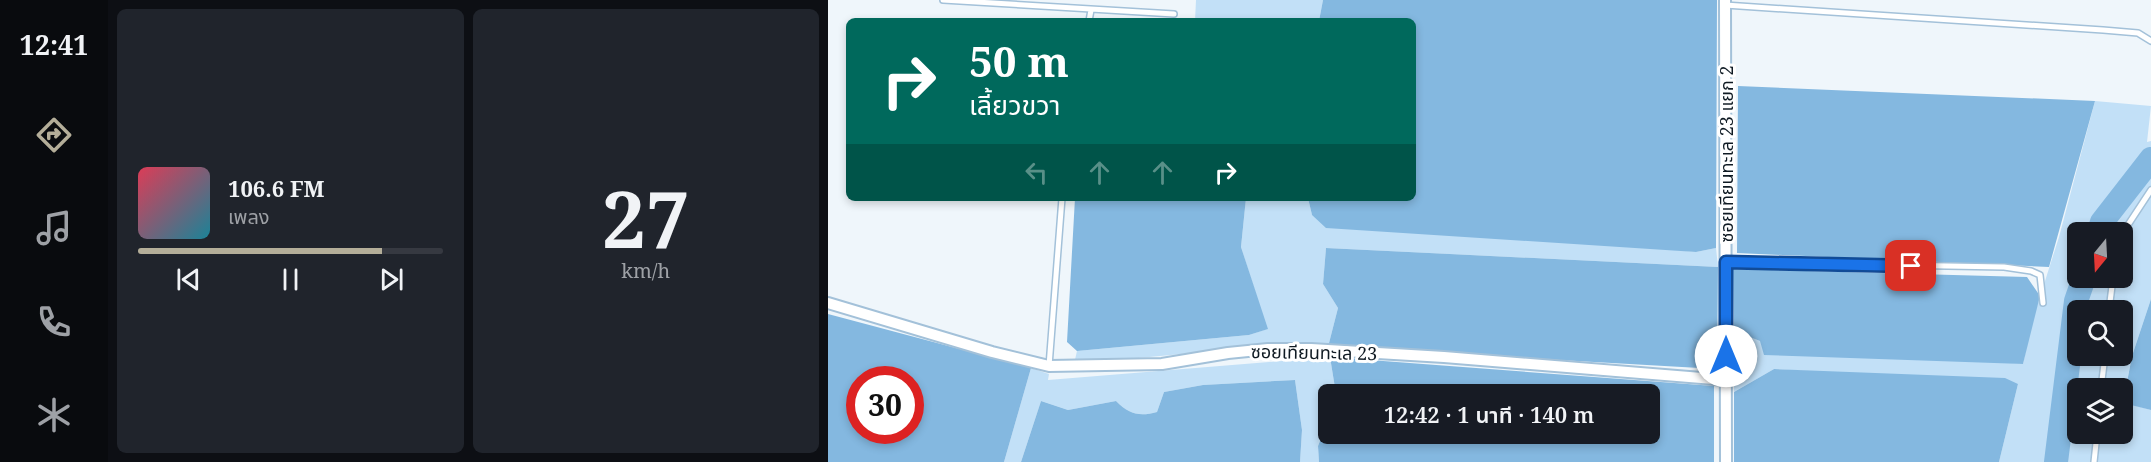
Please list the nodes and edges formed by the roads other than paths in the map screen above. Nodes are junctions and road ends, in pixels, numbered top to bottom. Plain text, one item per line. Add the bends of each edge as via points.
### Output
1 (943, 0) edge
2 (1725, 2) edge
3 (1091, 10) junction
4 (1174, 14) dead end
5 (1090, 18) edge
6 (2151, 42) edge
7 (2151, 190) edge
8 (1062, 201) edge
9 (2130, 222) edge
10 (1726, 262) junction
11 (828, 303) edge
12 (2043, 303) dead end
13 (1049, 366) junction
14 (1726, 380) junction
15 (2096, 444) edge
16 (1726, 462) edge
17 (2094, 462) edge

1 - 3 lane
2 - 6 lane via 2138,33
2 - 10 street, ซอยเทียนทะเล 23 แยก 2
3 - 4 lane
3 - 5 lane
7 - 9 lane
8 - 13 lane
10 - 12 lane via 2022,269 2040,275
10 - 14 street, ซอยเทียนทะเล 23 แยก 2
11 - 13 street, ซอยเทียนทะเล 23
13 - 14 street, ซอยเทียนทะเล 23 via 1162,364 1238,352 1311,350
14 - 16 street
15 - 17 lane

